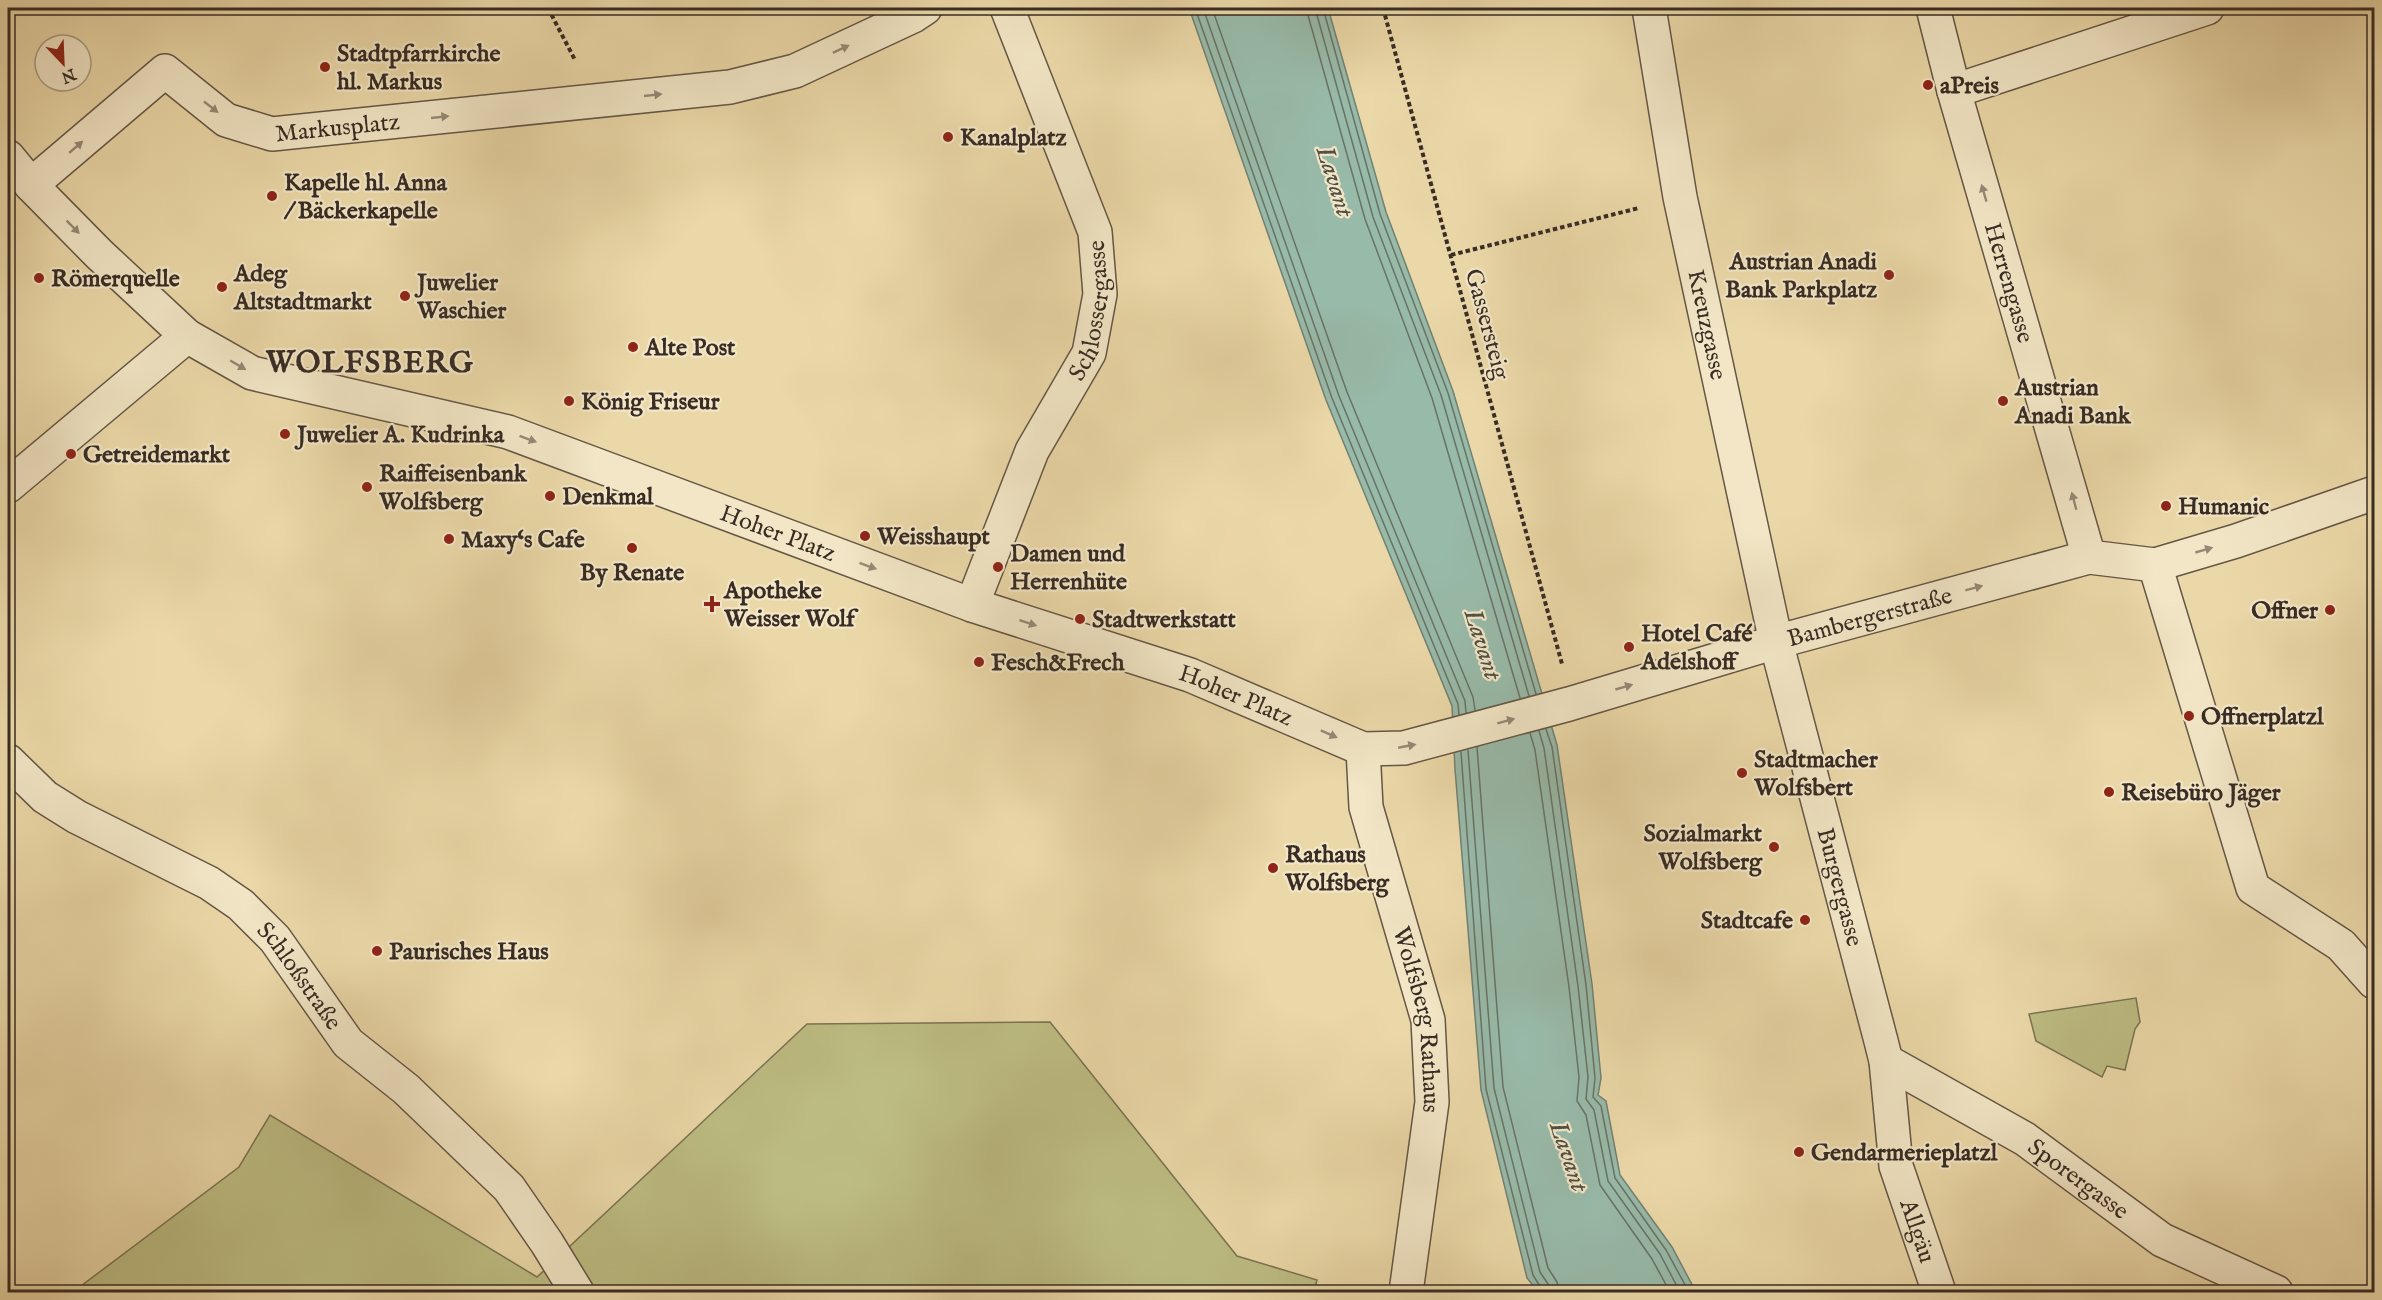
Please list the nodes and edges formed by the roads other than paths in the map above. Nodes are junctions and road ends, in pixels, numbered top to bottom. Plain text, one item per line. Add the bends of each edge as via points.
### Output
1 (1007, 8) edge
2 (1649, 8) edge
3 (1933, 8) edge
4 (2207, 8) edge
5 (915, 10) edge
6 (1954, 91) junction
7 (8, 157) edge
8 (32, 185) junction
9 (187, 336) junction
10 (8, 486) edge
11 (2374, 493) edge
12 (2089, 557) junction
13 (2155, 565) junction
14 (972, 605) junction
15 (1776, 642) junction
16 (1363, 749) junction
17 (8, 761) edge
18 (2374, 982) edge
19 (1886, 1061) junction
20 (577, 1293) edge
21 (1406, 1293) edge
22 (1939, 1293) edge
23 (2276, 1293) edge

1 - 14 street, Schlossergasse via 1095,232 1100,294 1089,353 1032,451
2 - 15 street, Kreuzgasse via 1680,197
3 - 6 street, Herrengasse
4 - 6 street
8 -> 5 street, Markusplatz via 165,71 226,120 272,134 730,87 795,71
12 -> 6 street, Herrengasse
7 - 8 street, Hoher Platz
8 -> 9 street, Hoher Platz
9 - 10 street
9 -> 14 street, Hoher Platz via 252,373 508,432
13 -> 11 street, Bambergerstraße
12 - 13 street, Bambergerstraße
15 -> 12 street, Bambergerstraße
13 - 18 street via 2253,888 2341,945
14 -> 16 street, Hoher Platz via 1190,675
16 -> 15 street, Bambergerstraße via 1404,748
15 - 19 street, Burgergasse
16 - 21 street, Wolfsberg Rathaus via 1366,807 1428,1020 1432,1102
17 - 20 street, Schloßstraße via 45,797 69,812 209,883 241,905 275,939 348,1043 406,1089 509,1188
19 - 22 street, Allgäu via 1896,1166
19 - 23 street, Sporergasse via 2025,1139 2162,1239

